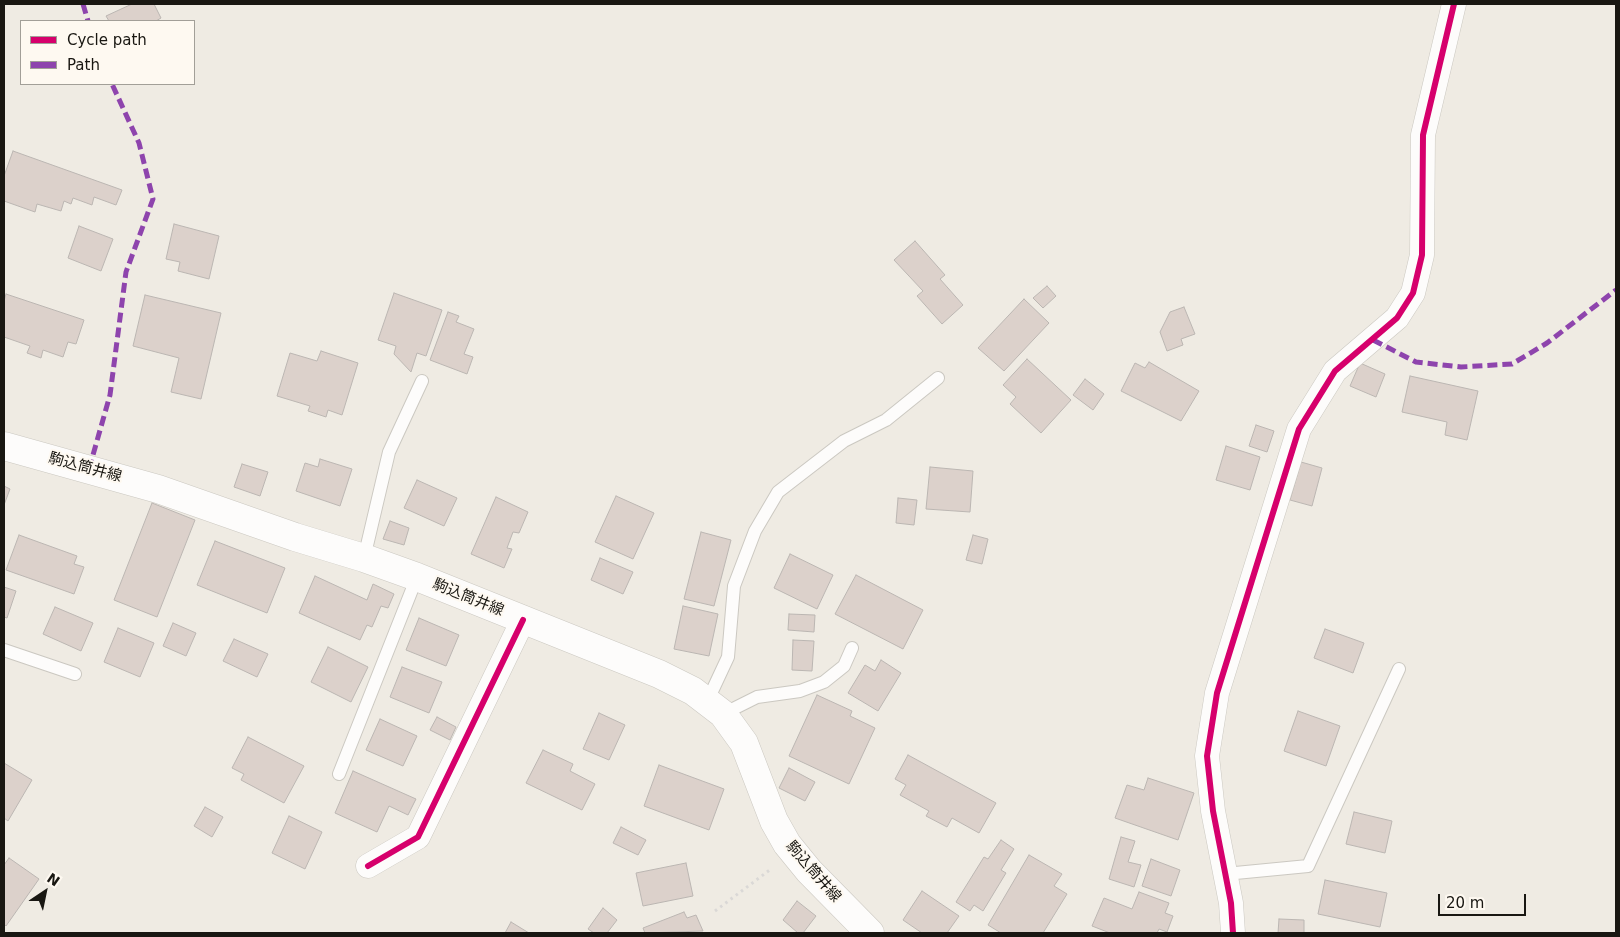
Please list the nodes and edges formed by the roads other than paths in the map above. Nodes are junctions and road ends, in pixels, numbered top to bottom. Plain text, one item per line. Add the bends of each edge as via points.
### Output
1 (1454, 4) edge
2 (938, 378) dead end
3 (422, 381) dead end
4 (4, 446) edge
5 (364, 558) junction
6 (417, 577) junction
7 (522, 620) junction
8 (852, 648) dead end
9 (4, 650) edge
10 (1399, 669) dead end
11 (76, 674) dead end
12 (715, 708) junction
13 (339, 774) dead end
14 (368, 866) dead end
15 (1225, 874) junction
16 (870, 933) edge
17 (1233, 933) edge

1 - 15 street via 1423,135 1422,255 1413,293 1397,318 1335,371 1299,430 1217,693 1207,756
2 - 12 lane via 886,420 844,441 778,492 755,531 734,586 728,657
3 - 5 lane via 389,452
4 - 5 main road, 駒込筒井線 via 158,490
5 - 6 main road, 駒込筒井線
6 - 7 main road, 駒込筒井線
6 - 13 lane
7 - 12 main road, 駒込筒井線 via 659,674 693,690
7 - 14 street via 418,837
8 - 12 lane via 844,666 824,682 800,691 757,697
9 - 11 lane
10 - 15 lane via 1308,866
12 - 16 main road, 駒込筒井線 via 744,742 774,821 787,844
15 - 17 street

